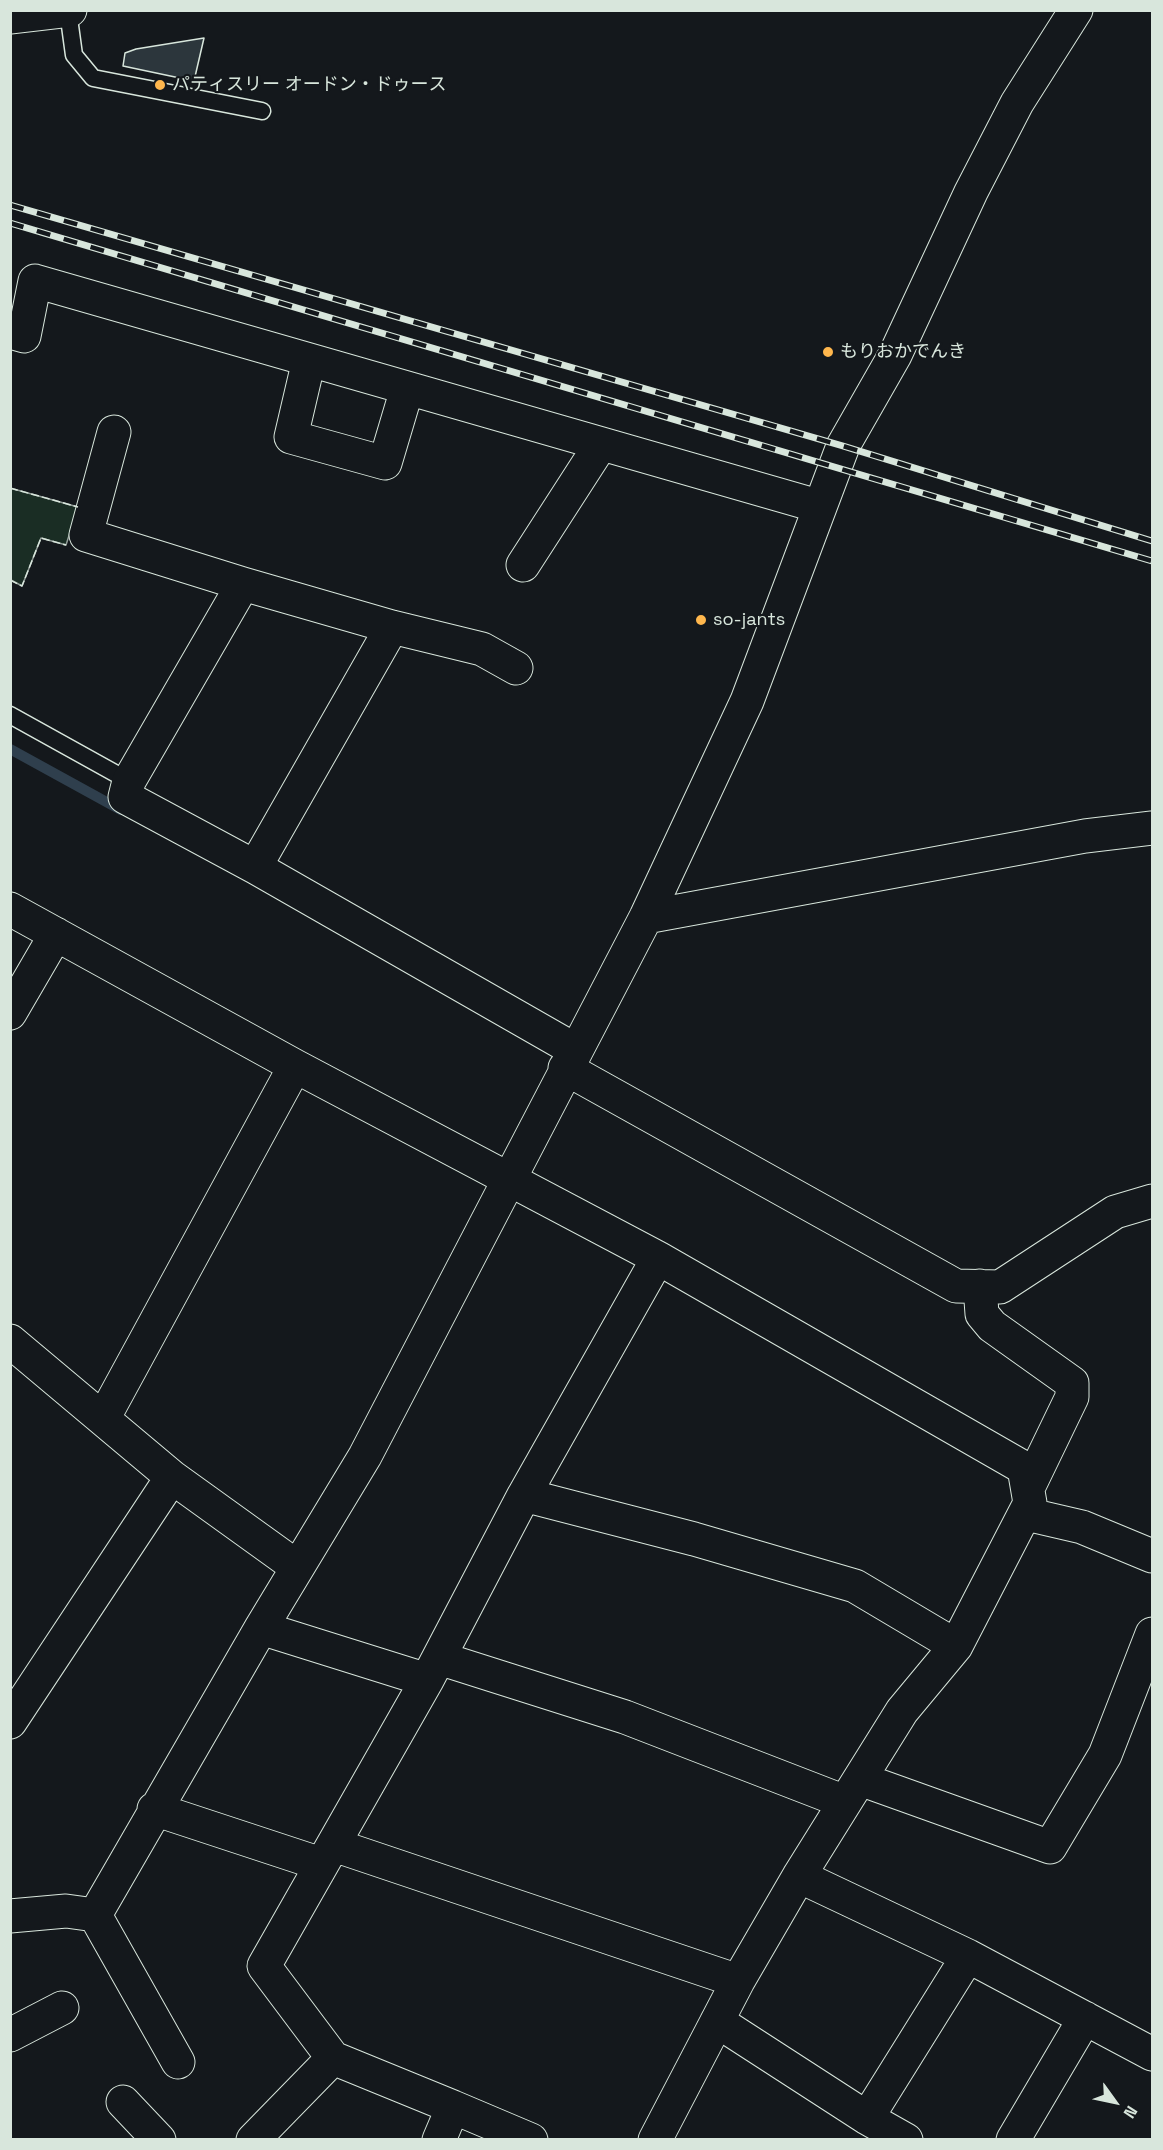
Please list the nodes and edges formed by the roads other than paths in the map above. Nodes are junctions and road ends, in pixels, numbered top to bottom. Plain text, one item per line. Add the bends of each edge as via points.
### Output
1 (1076, 10) edge
2 (69, 11) edge
3 (10, 17) edge
4 (262, 111) dead end
5 (10, 332) edge
6 (309, 360) junction
7 (407, 388) junction
8 (114, 432) dead end
9 (600, 444) junction
10 (818, 506) junction
11 (524, 565) dead end
12 (243, 584) junction
13 (392, 627) junction
14 (516, 668) dead end
15 (10, 715) edge
16 (129, 781) junction
17 (1152, 828) edge
18 (255, 867) junction
19 (10, 909) edge
20 (646, 916) junction
21 (56, 934) junction
22 (10, 1013) edge
23 (570, 1059) junction
24 (295, 1066) junction
25 (508, 1177) junction
26 (1152, 1200) edge
27 (658, 1258) junction
28 (980, 1286) junction
29 (10, 1341) edge
30 (104, 1418) junction
31 (172, 1477) junction
32 (524, 1495) junction
33 (1028, 1500) junction
34 (1152, 1556) edge
35 (297, 1568) junction
36 (261, 1629) junction
37 (1152, 1634) edge
38 (956, 1646) junction
39 (433, 1669) junction
40 (10, 1722) edge
41 (852, 1790) junction
42 (154, 1809) junction
43 (327, 1854) junction
44 (799, 1876) junction
45 (95, 1915) junction
46 (10, 1916) edge
47 (968, 1956) junction
48 (738, 1981) junction
49 (62, 2008) dead end
50 (1085, 2019) junction
51 (717, 2021) junction
52 (10, 2035) edge
53 (1152, 2054) edge
54 (333, 2058) junction
55 (178, 2062) dead end
56 (123, 2102) dead end
57 (453, 2107) junction
58 (867, 2118) junction
59 (159, 2139) edge
60 (253, 2139) edge
61 (439, 2139) edge
62 (531, 2139) edge
63 (655, 2139) edge
64 (906, 2139) edge
65 (1013, 2139) edge

1 - 10 street via 1012,113 895,355 843,446
2 - 3 street
2 - 4 lane via 74,55 93,78
5 - 6 street via 24,336 35,281
6 - 7 street
6 - 7 street via 291,437 385,463
7 - 9 street
8 - 12 street via 86,535
9 - 10 street
9 - 11 street
10 - 20 street via 747,701
12 - 13 street
12 - 16 street
13 - 14 street via 482,648
13 - 18 street
15 - 16 lane
16 - 18 street via 125,797
17 - 20 street via 1085,836
18 - 23 street
19 - 21 street
20 - 23 street
21 - 22 street
21 - 24 street
23 - 25 street
23 - 28 street via 956,1286
24 - 25 street
24 - 30 street
25 - 27 street
25 - 35 street via 365,1456
26 - 28 street via 1115,1212 1000,1287
27 - 32 street
27 - 33 street via 1024,1468
28 - 33 street via 982,1314 992,1326 1072,1383 1072,1397
29 - 30 street
30 - 31 street
31 - 35 street
31 - 40 street
32 - 38 street via 855,1586
32 - 39 street
33 - 34 street
33 - 38 street
35 - 36 street
36 - 39 street
36 - 42 street
37 - 41 street via 1105,1755 1050,1847
38 - 41 street via 902,1711
39 - 41 street via 625,1717
39 - 43 street
41 - 44 street
42 - 43 street
42 - 45 street
43 - 48 street
43 - 54 street via 264,1966
44 - 47 street
44 - 48 street
45 - 46 street via 66,1911
45 - 55 street
47 - 50 street
47 - 58 street
48 - 51 street
49 - 52 street
50 - 53 street
50 - 65 street
51 - 58 street
51 - 63 street
54 - 57 street
54 - 60 street
56 - 59 street
57 - 61 street
57 - 62 street
58 - 64 street

